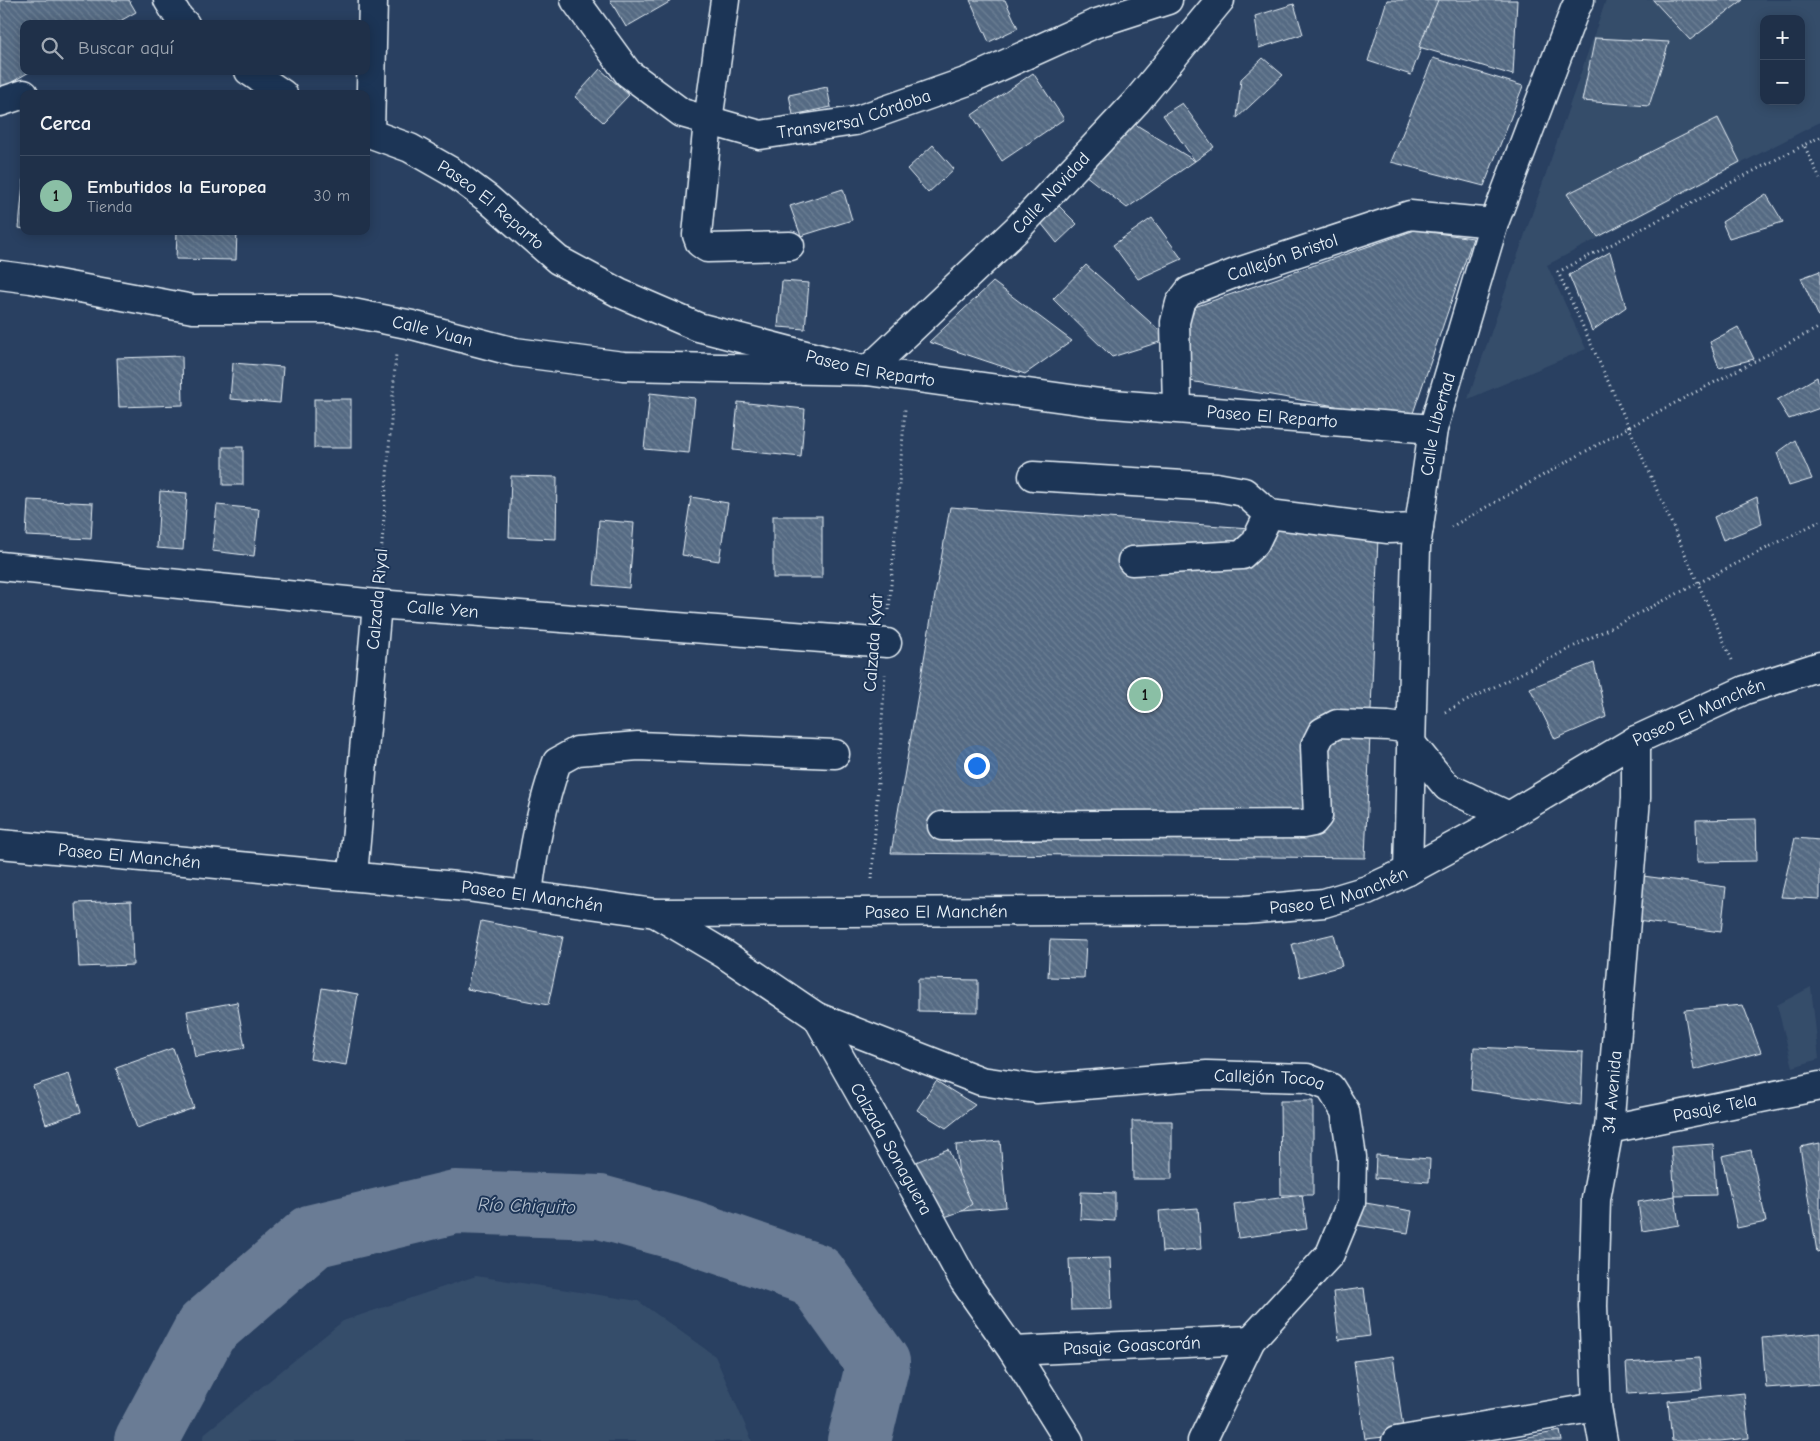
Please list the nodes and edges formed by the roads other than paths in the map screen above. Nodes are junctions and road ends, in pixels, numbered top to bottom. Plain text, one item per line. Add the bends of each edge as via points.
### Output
1 (168, 0) edge
2 (373, 0) edge
3 (575, 0) edge
4 (725, 0) edge
5 (1168, 0) edge
6 (1220, 0) edge
7 (1573, 3) edge
8 (181, 20) edge
9 (255, 75) edge
10 (277, 90) edge
11 (370, 90) edge
12 (20, 95) edge
13 (0, 102) edge
14 (708, 120) junction
15 (370, 133) edge
16 (1494, 223) junction
17 (790, 246) dead end
18 (0, 275) edge
19 (867, 371) junction
20 (1177, 408) junction
21 (1433, 429) junction
22 (1033, 476) dead end
23 (1269, 514) junction
24 (1417, 537) junction
25 (1132, 561) dead end
26 (0, 566) edge
27 (377, 604) junction
28 (887, 643) road end
29 (1820, 666) edge
30 (1411, 736) junction
31 (1636, 740) junction
32 (834, 754) dead end
33 (1509, 816) junction
34 (942, 826) dead end
35 (0, 844) edge
36 (1408, 871) junction
37 (352, 875) junction
38 (528, 895) junction
39 (656, 913) junction
40 (817, 1017) junction
41 (1820, 1086) edge
42 (1609, 1130) junction
43 (1251, 1340) junction
44 (1013, 1350) junction
45 (1597, 1407) junction
46 (1069, 1441) edge
47 (1202, 1441) edge
48 (1396, 1441) edge
49 (1603, 1441) edge

1 - 8 street
2 - 11 street
3 - 14 street, Transversal Córdoba via 628,74 682,114
4 - 14 street
5 - 14 street, Transversal Córdoba via 1094,24 968,80 855,120 760,135
6 - 19 street, Calle Navidad via 1136,102 1016,230
7 - 16 street, Calle Libertad
9 - 10 street
12 - 13 street
14 - 17 street via 697,235 700,243 707,248
15 - 19 street, Paseo El Reparto via 410,148 452,172 558,260 619,293 698,328
16 - 20 street, Callejón Bristol via 1410,215 1189,291 1180,303 1175,322
16 - 21 street, Calle Libertad
18 - 19 street, Calle Yuan via 193,309 333,309 515,352 623,366
19 - 20 street, Paseo El Reparto via 1100,403
20 - 21 street, Paseo El Reparto
21 - 24 street, Calle Libertad
22 - 23 street via 1216,487 1244,492
23 - 24 street via 1388,529
23 - 25 street via 1255,543 1242,555
24 - 30 street, Calle Libertad
26 - 27 street, Calle Yen
27 - 28 street, Calle Yen
27 - 37 street, Calzada Riyal
29 - 31 street, Paseo El Manchén via 1745,690
30 - 33 street via 1447,787
30 - 34 street via 1388,726 1337,724 1322,732 1315,746 1318,816 1303,824
30 - 36 street, Calle Libertad
31 - 33 street, Paseo El Manchén
31 - 42 street, 34 Avenida via 1636,798
32 - 38 street via 638,746 577,751 557,762 546,792
33 - 36 street, Paseo El Manchén
35 - 37 street, Paseo El Manchén
36 - 39 street, Paseo El Manchén via 1367,890 1324,903 1245,910
37 - 38 street, Paseo El Manchén
38 - 39 street, Paseo El Manchén
39 - 40 street, Calzada Sonaguera
40 - 43 street, Callejón Tocoa via 981,1081 1036,1089 1207,1075 1307,1078 1330,1086 1345,1111 1352,1157 1351,1203 1330,1254
40 - 44 street, Calzada Sonaguera via 964,1281
41 - 42 street, Pasaje Tela
42 - 45 street, 34 Avenida via 1596,1199 1593,1306
43 - 44 street, Pasaje Goascorán
43 - 47 street, Callejón Tocoa
44 - 46 street, Calzada Sonaguera
45 - 48 street
45 - 49 street, 34 Avenida

